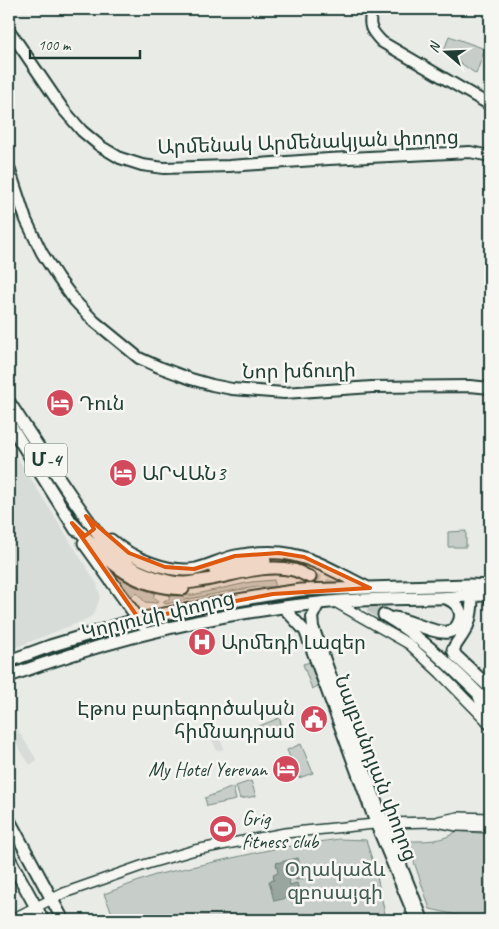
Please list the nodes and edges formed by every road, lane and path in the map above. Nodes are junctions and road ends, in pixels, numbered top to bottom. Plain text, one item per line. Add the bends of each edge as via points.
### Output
1 (372, 9) edge
2 (9, 30) edge
3 (490, 105) edge
4 (490, 156) edge
5 (9, 168) edge
6 (490, 388) edge
7 (9, 402) edge
8 (9, 423) edge
9 (86, 516) junction
10 (72, 523) junction
11 (341, 575) junction
12 (183, 583) junction
13 (490, 586) edge
14 (370, 588) junction
15 (490, 595) edge
16 (472, 596) junction
17 (446, 598) junction
18 (335, 602) junction
19 (319, 603) junction
20 (283, 607) junction
21 (139, 619) junction
22 (149, 633) junction
23 (9, 661) edge
24 (9, 676) edge
25 (490, 688) edge
26 (477, 692) junction
27 (490, 698) edge
28 (490, 705) edge
29 (490, 724) edge
30 (490, 818) edge
31 (9, 820) edge
32 (436, 822) junction
33 (380, 824) junction
34 (490, 827) edge
35 (9, 858) edge
36 (52, 898) junction
37 (35, 907) junction
38 (10, 920) edge
39 (43, 920) edge
40 (63, 920) edge
41 (416, 920) edge
42 (423, 920) edge

1 - 3 main road via 370,25 382,42
2 - 4 main road, Արմենակ Արմենակյան փողոց via 82,132 120,158 142,165 164,168 230,166 470,152
5 - 6 main road, Նոր խճուղի via 26,220 58,278 94,321 139,358 191,379 232,389 284,393 372,387
7 - 9 main road, Մ-4
8 - 10 main road, Մ-4
9 - 11 main road via 129,553 165,568 194,569 235,556 279,553 304,557
9 - 12 main road via 106,545 127,564 142,573
10 - 12 main road via 125,574 156,586 182,589 255,576 310,577 282,568 250,570
10 - 21 main road
11 - 12 main road via 295,562 254,561
11 - 14 main road
13 - 14 main road, Կորյունի փողոց
14 - 21 main road, Կորյունի փողոց via 301,590
15 - 16 main road, Կորյունի փողոց
16 - 17 main road, Կորյունի փողոց
16 - 25 main road via 466,630 453,650
17 - 18 main road, Կորյունի փողոց
17 - 26 main road via 459,608 460,613 459,623 450,632 386,616 424,644
18 - 19 main road, Կորյունի փողոց
18 - 29 street via 409,644
19 - 20 main road, Կորյունի փողոց
19 - 33 main road, Նալբանդյան փողոց via 312,618 313,627
20 - 22 main road, Կորյունի փողոց
20 - 33 main road, Նալբանդյան փողոց via 305,631
21 - 22 main road
21 - 23 main road, Կորյունի փողոց
22 - 24 main road, Կորյունի փողոց
26 - 27 main road
26 - 28 main road
26 - 29 main road
30 - 32 street via 458,817
31 - 36 main road
32 - 33 street
32 - 34 street
33 - 36 street via 285,833 195,850
33 - 41 main road, Նալբանդյան փողոց
33 - 42 main road, Նալբանդյան փողոց
35 - 37 main road
36 - 37 street
36 - 40 main road
37 - 38 street
37 - 39 main road

